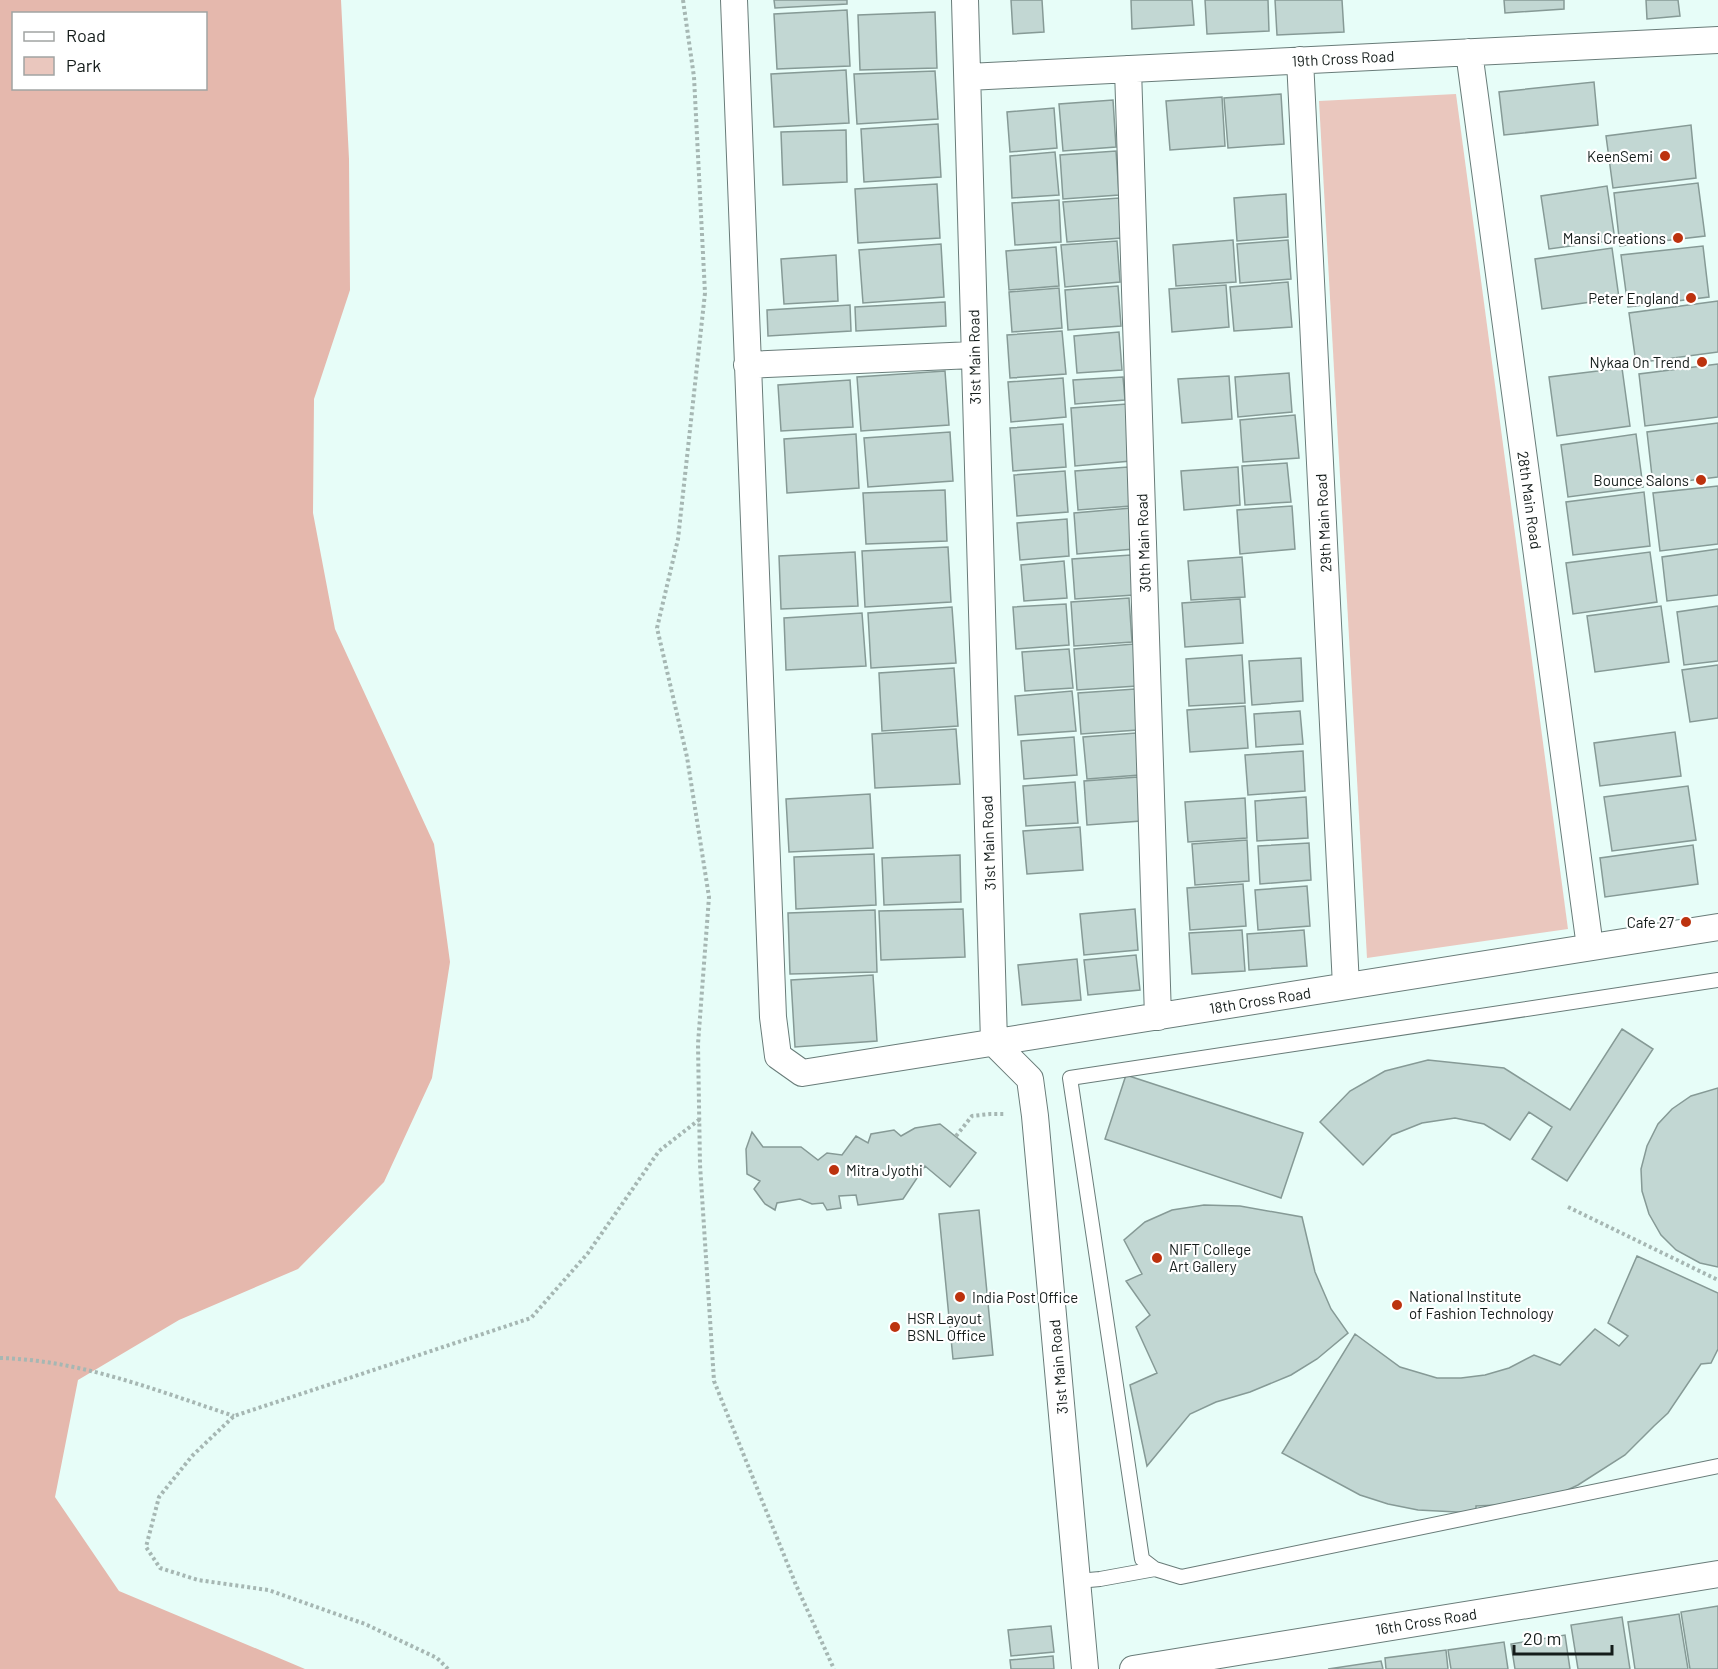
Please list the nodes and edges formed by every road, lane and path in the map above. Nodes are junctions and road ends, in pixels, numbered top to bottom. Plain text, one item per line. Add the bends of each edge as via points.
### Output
1 (683, 0) edge
2 (734, 0) edge
3 (965, 0) edge
4 (1718, 40) edge
5 (1469, 52) junction
6 (1300, 60) junction
7 (1128, 69) junction
8 (968, 77) junction
9 (973, 355) junction
10 (747, 364) junction
11 (1718, 927) edge
12 (1590, 947) junction
13 (1718, 980) edge
14 (1346, 986) junction
15 (1158, 1017) junction
16 (994, 1043) junction
17 (1035, 1116) junction
18 (700, 1119) junction
19 (956, 1136) dead end
20 (1568, 1207) dead end
21 (1718, 1281) edge
22 (0, 1358) edge
23 (234, 1416) junction
24 (1718, 1466) edge
25 (1155, 1569) junction
26 (1718, 1574) edge
27 (1078, 1581) junction
28 (448, 1669) edge
29 (834, 1669) edge
30 (1085, 1669) edge
31 (1133, 1669) edge

1 - 18 path via 694,77 705,293 678,539 657,628 687,758 710,897 699,1044
2 - 10 street
3 - 8 street, 31st Main Road
4 - 5 street, 19th Cross Road
5 - 6 street, 19th Cross Road
5 - 12 street, 28th Main Road
6 - 7 street, 19th Cross Road
6 - 14 street, 29th Main Road
7 - 8 street, 19th Cross Road
7 - 15 street, 30th Main Road
8 - 9 street, 31st Main Road
9 - 10 street
9 - 16 street, 31st Main Road
10 - 16 street, 18th Cross Road via 773,1017 778,1056 802,1073
11 - 12 street, 18th Cross Road
12 - 14 street, 18th Cross Road
13 - 25 lane via 1070,1078 1142,1558
14 - 15 street, 18th Cross Road
15 - 16 street, 18th Cross Road
16 - 17 street, 31st Main Road via 1030,1079
17 - 19 path via 972,1116
17 - 27 street, 31st Main Road
18 - 23 path via 659,1151 588,1253 531,1318
18 - 29 path via 714,1381
20 - 21 path
22 - 23 path via 32,1359 118,1378
23 - 28 path via 192,1456 159,1497 146,1547 160,1568 198,1580 290,1597 365,1624 436,1658
24 - 25 lane via 1180,1577
25 - 27 lane
26 - 31 street, 16th Cross Road
27 - 30 street, 31st Main Road

